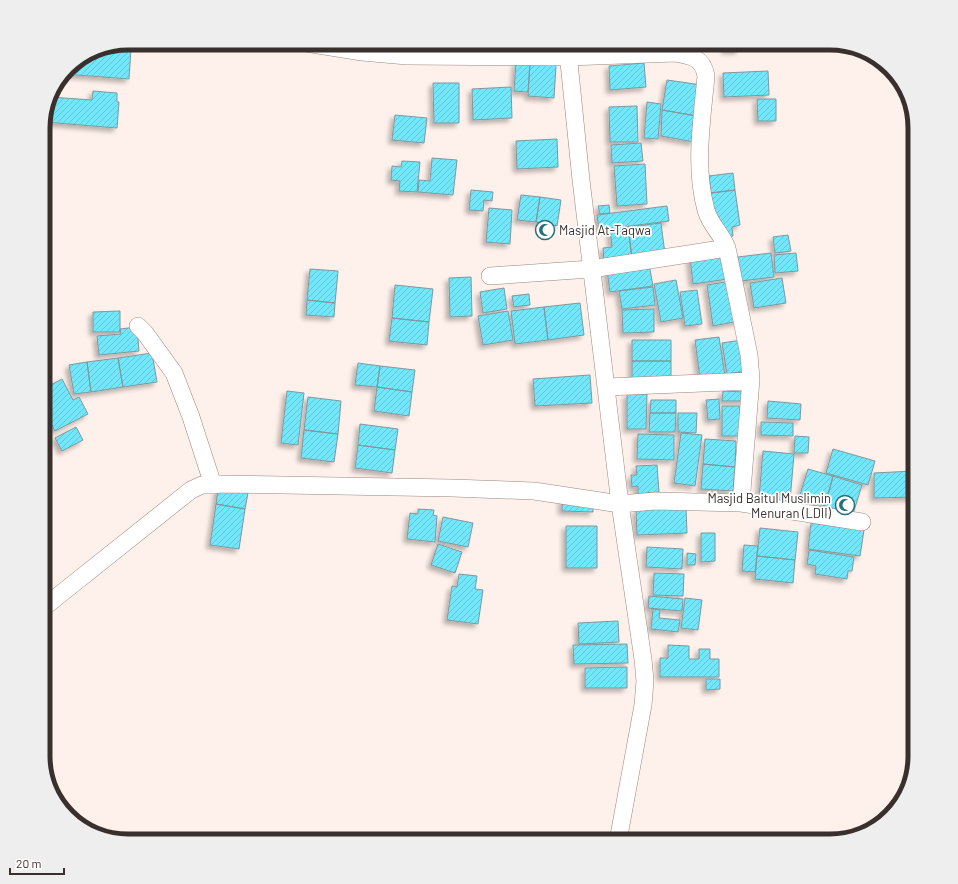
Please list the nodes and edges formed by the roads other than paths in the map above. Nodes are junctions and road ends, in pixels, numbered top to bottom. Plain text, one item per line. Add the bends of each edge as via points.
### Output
1 (350, 50) edge
2 (568, 50) edge
3 (727, 248) junction
4 (591, 269) junction
5 (490, 276) dead end
6 (138, 326) dead end
7 (751, 381) junction
8 (607, 387) junction
9 (213, 485) junction
10 (741, 503) junction
11 (620, 504) junction
12 (862, 522) dead end
13 (50, 602) edge
14 (619, 834) edge

1 - 2 street via 407,56
2 - 3 street via 675,53 699,60 706,76 700,146 703,196 710,220
2 - 4 street
3 - 4 street
3 - 7 street via 749,355
4 - 5 street
4 - 8 street
6 - 9 street via 174,373
7 - 8 street
7 - 10 street
8 - 11 street
9 - 11 street via 534,491
9 - 13 street via 202,485 191,490
10 - 11 street via 655,501
10 - 12 street
11 - 14 street via 645,681

